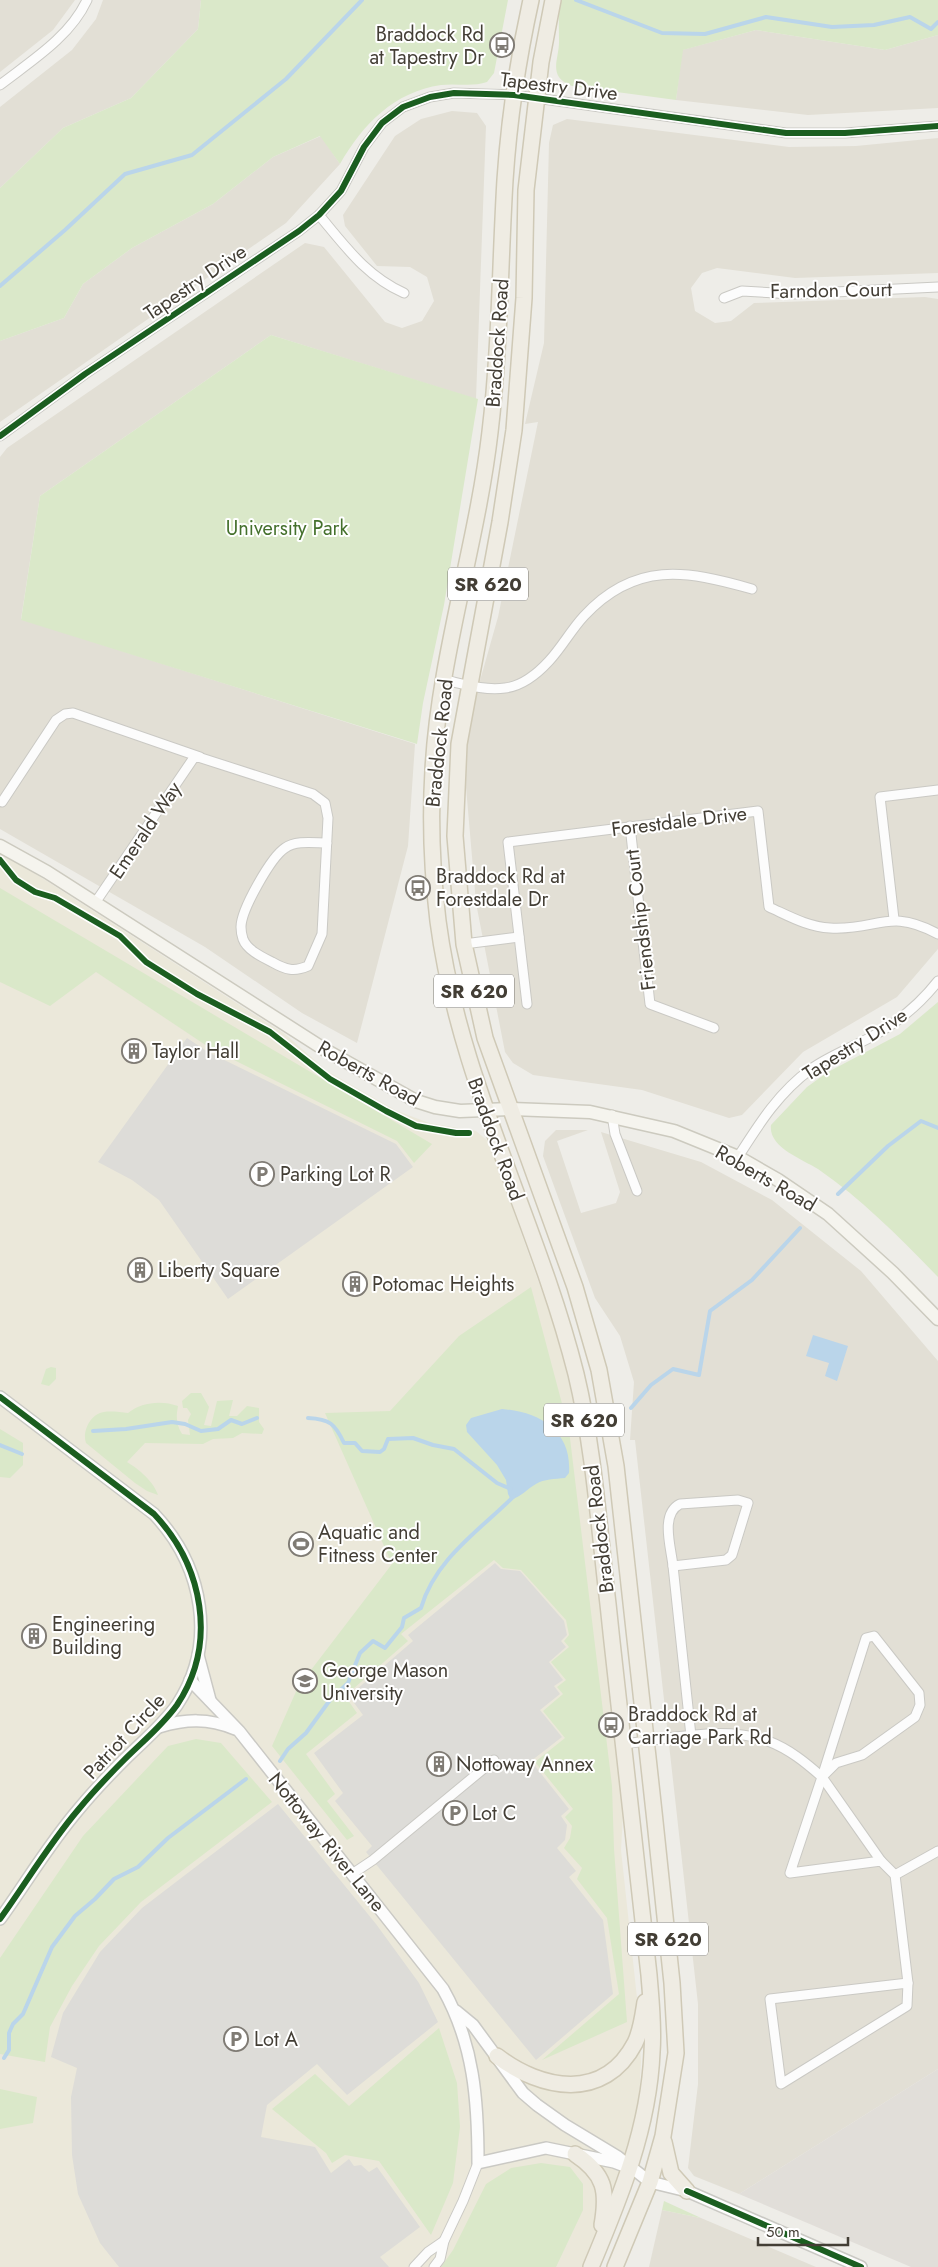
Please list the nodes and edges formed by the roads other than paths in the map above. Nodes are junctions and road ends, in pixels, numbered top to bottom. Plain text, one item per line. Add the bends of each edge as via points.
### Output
1 (87, 0) edge
2 (531, 0) edge
3 (553, 0) edge
4 (0, 85) edge
5 (514, 95) junction
6 (536, 98) junction
7 (938, 126) edge
8 (319, 215) junction
9 (938, 288) edge
10 (404, 293) dead end
11 (724, 298) dead end
12 (0, 436) edge
13 (752, 590) dead end
14 (445, 680) junction
15 (468, 685) junction
16 (198, 757) junction
17 (938, 790) edge
18 (2, 802) dead end
19 (630, 826) junction
20 (326, 843) junction
21 (0, 846) edge
22 (95, 904) junction
23 (894, 919) junction
24 (938, 934) edge
25 (519, 937) junction
26 (464, 944) junction
27 (938, 981) edge
28 (527, 1004) dead end
29 (714, 1028) dead end
30 (484, 1109) junction
31 (512, 1109) junction
32 (612, 1116) junction
33 (738, 1157) junction
34 (637, 1191) dead end
35 (938, 1318) edge
36 (0, 1397) edge
37 (673, 1566) junction
38 (198, 1654) junction
39 (190, 1680) junction
40 (210, 1702) junction
41 (159, 1727) junction
42 (239, 1731) junction
43 (691, 1736) junction
44 (647, 1742) junction
45 (623, 1744) junction
46 (494, 1760) dead end
47 (822, 1776) junction
48 (938, 1851) edge
49 (881, 1861) junction
50 (352, 1874) junction
51 (895, 1875) junction
52 (0, 1919) edge
53 (649, 1976) junction
54 (908, 1983) junction
55 (455, 2010) junction
56 (497, 2056) junction
57 (663, 2136) junction
58 (575, 2154) junction
59 (478, 2163) junction
60 (630, 2168) junction
61 (650, 2182) junction
62 (687, 2191) junction
63 (444, 2241) junction
64 (598, 2249) junction
65 (414, 2267) edge
66 (434, 2267) edge
67 (591, 2267) edge
68 (615, 2267) edge
69 (861, 2267) edge

1 - 4 street via 64,33
2 - 5 main road, Braddock Road / SR 620
3 - 6 main road, Braddock Road / SR 620
5 - 6 street, Tapestry Drive
5 - 8 street, Tapestry Drive via 454,93 403,107 382,123 364,147 342,191
5 - 14 main road, Braddock Road / SR 620 via 505,181 499,349 490,435 483,487
6 - 7 street, Tapestry Drive via 786,133 845,134
6 - 15 main road, Braddock Road / SR 620 via 526,190 524,298 514,430 500,522
8 - 10 street via 365,269 384,284
8 - 12 street, Tapestry Drive via 272,250 85,374
9 - 11 street, Farndon Court via 793,294 742,291
13 - 15 street via 683,574 640,578 619,586 597,603 539,672 505,688
14 - 15 street
14 - 30 main road, Braddock Road / SR 620 via 432,792 438,918 456,1016
15 - 26 main road, Braddock Road / SR 620 via 455,802 456,870
16 - 18 street via 73,713 64,714 56,720
16 - 20 street via 313,794 324,803 328,818
16 - 22 street, Emerald Way
17 - 23 street via 880,797
19 - 23 street, Forestdale Drive via 758,811 770,907 809,925 831,928
19 - 25 street, Forestdale Drive via 508,842
19 - 29 street, Friendship Court via 650,1004
20 - 20 street via 322,934 308,966 295,971 281,967 254,952 244,941 241,927 248,904 274,859 286,847
21 - 22 main road, Roberts Road
22 - 30 main road, Roberts Road via 395,1091 435,1107 460,1111
23 - 24 street, Forestdale Drive via 913,921
25 - 26 street
25 - 28 street
26 - 31 main road, Braddock Road / SR 620 via 485,1038
27 - 33 street, Tapestry Drive via 891,1025 826,1059 796,1081 765,1114
30 - 31 main road, Roberts Road
30 - 45 main road, Braddock Road / SR 620 via 554,1297 577,1377 593,1474
31 - 32 main road, Roberts Road via 572,1110
31 - 44 main road, Braddock Road / SR 620 via 575,1287 599,1370 616,1466
32 - 33 main road, Roberts Road via 674,1131
32 - 34 street via 615,1134
33 - 35 main road, Roberts Road via 828,1214
36 - 38 street, Patriot Circle via 154,1514 173,1535 188,1562 198,1594 201,1625
37 - 37 street via 668,1517 672,1508 680,1504 738,1500 748,1503 736,1545 726,1560
37 - 43 street
38 - 39 street, Patriot Circle
38 - 40 street
39 - 40 street, Nottoway River Lane
39 - 41 street, Patriot Circle
40 - 42 street, Nottoway River Lane
41 - 42 street via 179,1721 200,1720 220,1723
41 - 52 street, Patriot Circle via 76,1812
42 - 50 street, Nottoway River Lane
43 - 44 street
43 - 47 street via 740,1735 768,1741 800,1758
44 - 45 street
44 - 57 main road, Braddock Road / SR 620 via 675,2022 676,2053
45 - 53 main road, Braddock Road / SR 620
46 - 50 street
47 - 47 street via 836,1763 862,1755 914,1716 920,1705 919,1693 874,1636 866,1638
47 - 49 street
47 - 49 street via 790,1873
48 - 51 street
49 - 51 street
50 - 55 street, Nottoway River Lane via 434,1976
51 - 54 street
53 - 56 main road via 636,2042 621,2062 601,2078 579,2086 555,2085 532,2078
53 - 60 main road, Braddock Road / SR 620 via 650,2077
54 - 54 street via 770,1999 780,2084 907,2006
55 - 56 street, Nottoway River Lane via 473,2025
55 - 59 street, Nottoway River Lane via 473,2071
56 - 60 street, Nottoway River Lane via 523,2093 537,2105
57 - 61 main road, Braddock Road / SR 620
57 - 62 main road via 670,2173
58 - 59 street via 546,2148
58 - 60 street
58 - 64 main road via 596,2172 606,2195
59 - 63 street
60 - 61 street
60 - 64 main road, Braddock Road / SR 620
61 - 62 street
61 - 68 main road, Braddock Road / SR 620
62 - 69 street
63 - 65 street
63 - 66 street via 440,2259
64 - 67 main road, Braddock Road / SR 620

